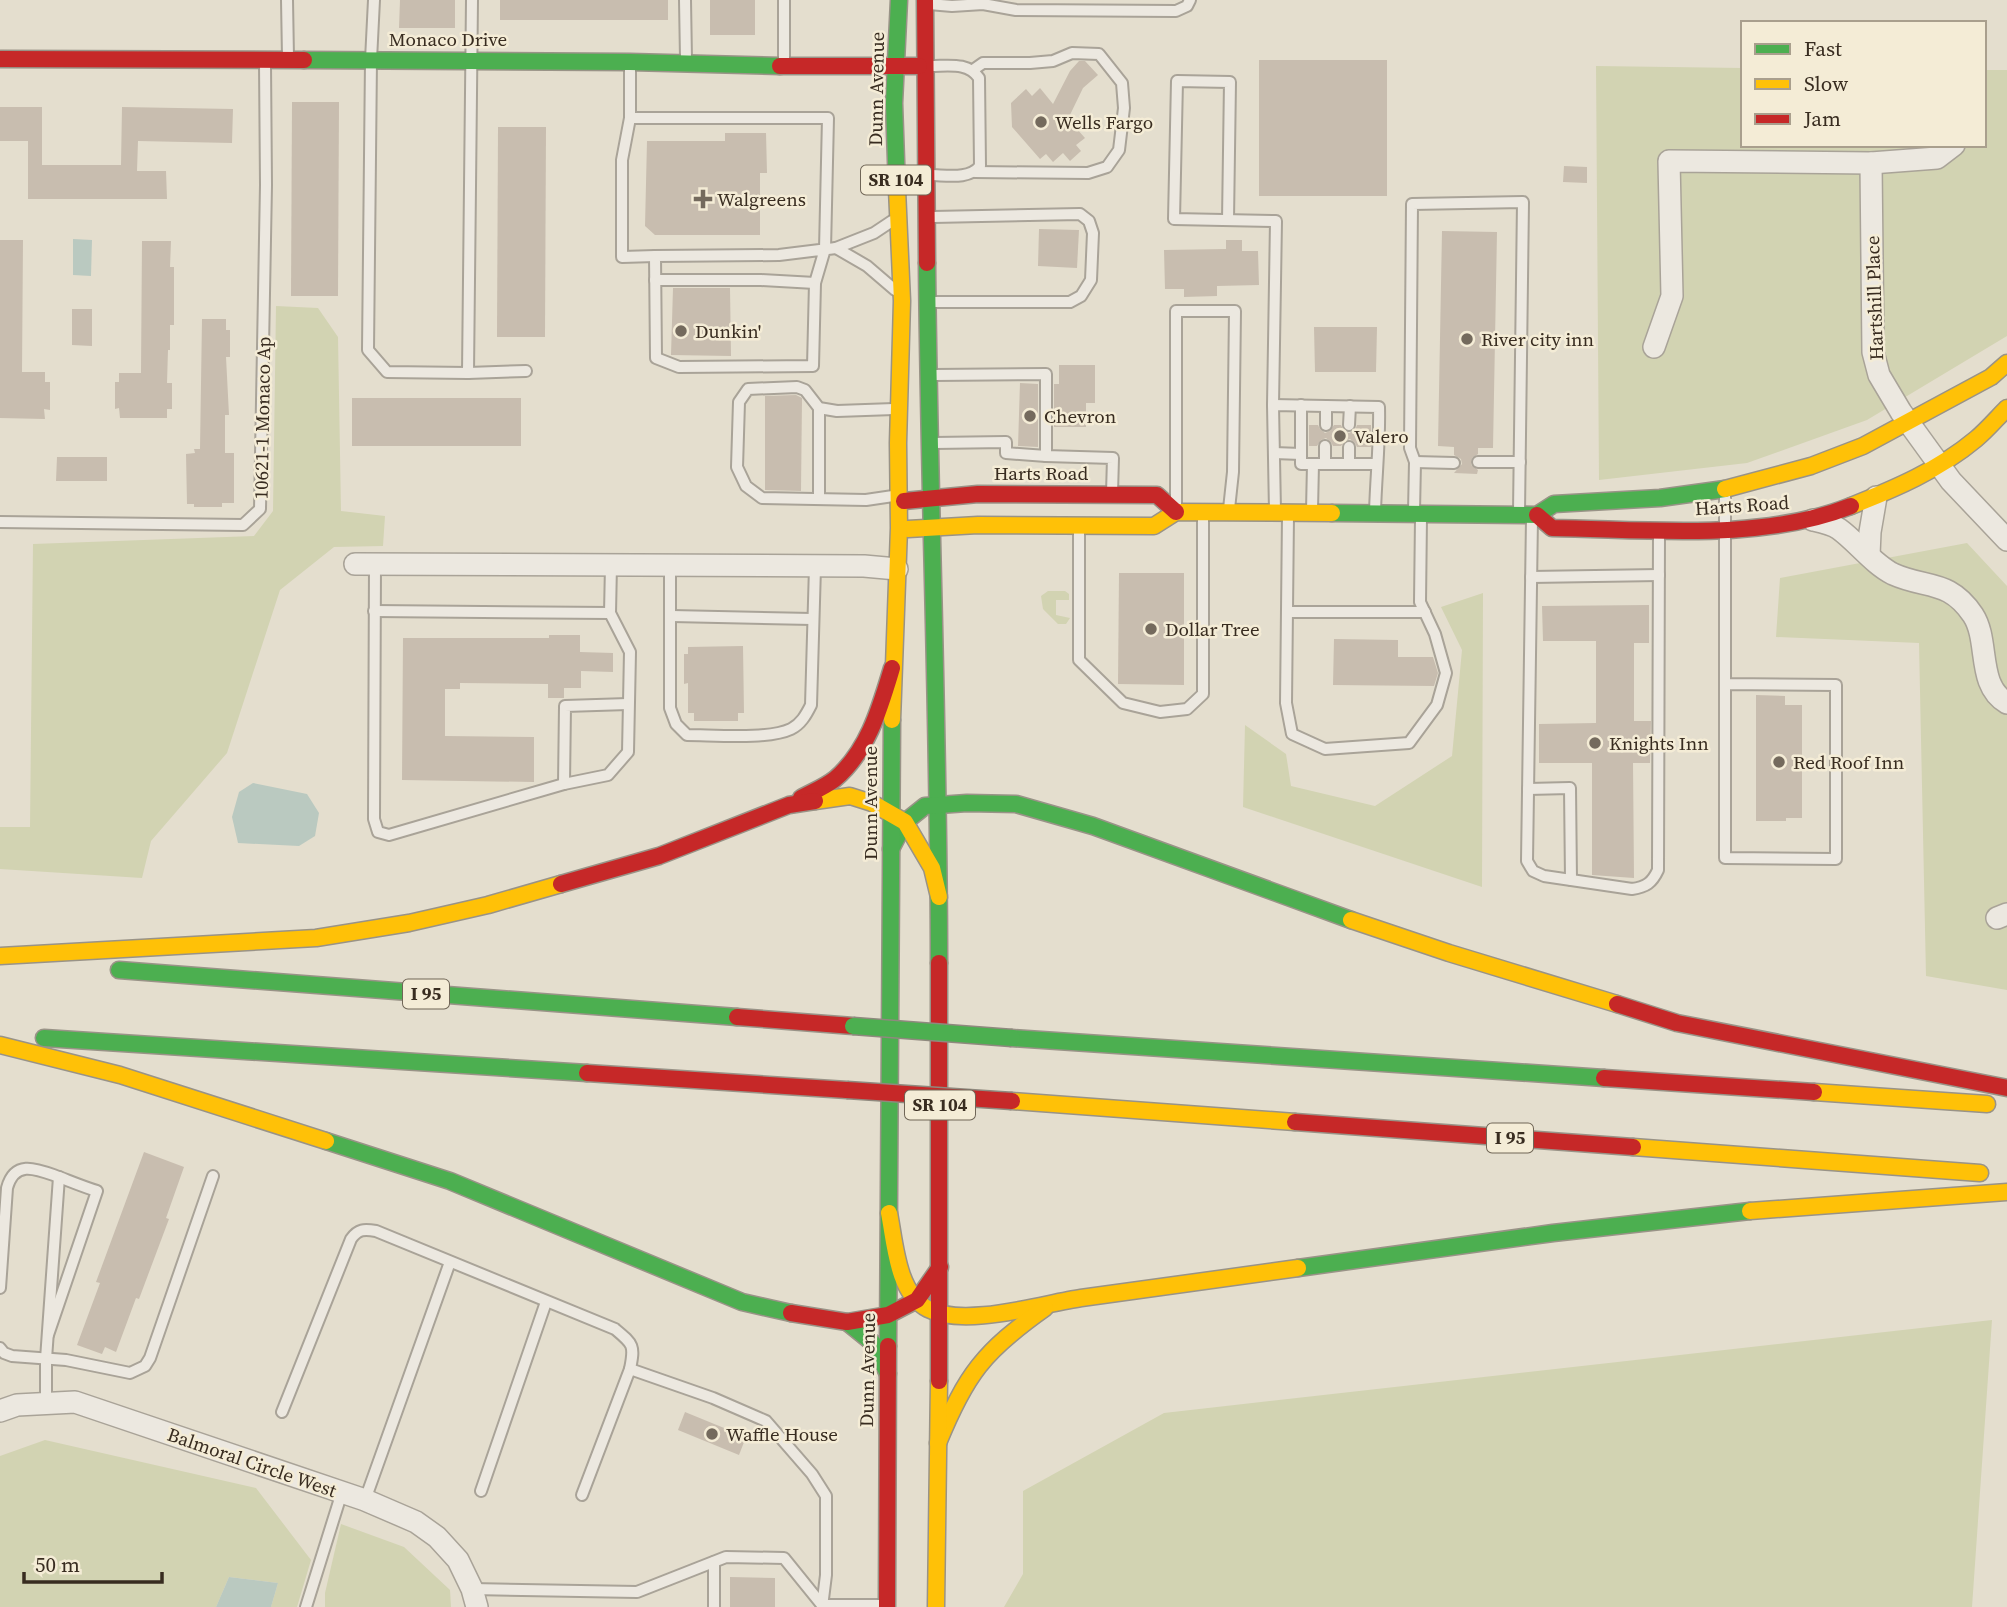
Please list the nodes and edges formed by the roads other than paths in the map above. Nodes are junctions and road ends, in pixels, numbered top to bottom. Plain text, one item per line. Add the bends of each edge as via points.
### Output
1 (288, 0) edge
2 (374, 0) edge
3 (472, 0) edge
4 (685, 0) edge
5 (784, 0) edge
6 (899, 0) edge
7 (1190, 0) edge
8 (925, 2) edge
9 (984, 2) edge
10 (1154, 5) edge
11 (0, 59) edge
12 (265, 60) junction
13 (288, 60) junction
14 (371, 60) junction
15 (471, 61) junction
16 (630, 62) junction
17 (686, 62) junction
18 (896, 64) junction
19 (784, 66) junction
20 (925, 66) junction
21 (973, 70) junction
22 (630, 118) junction
23 (1951, 147) edge
24 (1871, 163) junction
25 (975, 172) junction
26 (925, 175) junction
27 (897, 217) junction
28 (926, 217) junction
29 (1228, 220) junction
30 (831, 248) junction
31 (655, 256) junction
32 (655, 280) junction
33 (815, 283) junction
34 (901, 295) junction
35 (927, 302) junction
36 (1654, 347) dead end
37 (2007, 363) edge
38 (526, 371) dead end
39 (468, 373) junction
40 (928, 375) junction
41 (1273, 405) junction
42 (1301, 405) junction
43 (1326, 405) junction
44 (1350, 406) junction
45 (819, 408) junction
46 (2007, 408) edge
47 (900, 409) junction
48 (1909, 423) junction
49 (1326, 425) dead end
50 (1349, 425) dead end
51 (929, 443) junction
52 (1325, 446) dead end
53 (1349, 446) dead end
54 (1274, 453) junction
55 (1301, 454) junction
56 (1046, 456) junction
57 (1415, 462) junction
58 (1478, 462) dead end
59 (1520, 462) junction
60 (1454, 463) dead end
61 (1313, 464) junction
62 (1325, 464) junction
63 (1349, 464) junction
64 (1377, 464) junction
65 (1939, 465) junction
66 (1725, 489) junction
67 (1112, 495) junction
68 (1876, 496) junction
69 (899, 498) junction
70 (931, 498) junction
71 (819, 499) junction
72 (1176, 512) junction
73 (1203, 512) junction
74 (1229, 512) junction
75 (1282, 513) junction
76 (1311, 513) junction
77 (1375, 514) junction
78 (1418, 514) junction
79 (1529, 515) junction
80 (1811, 519) junction
81 (0, 522) edge
82 (1079, 527) junction
83 (899, 528) junction
84 (931, 529) junction
85 (1659, 530) junction
86 (1725, 530) junction
87 (2007, 540) edge
88 (1869, 555) junction
89 (365, 564) joint
90 (611, 565) junction
91 (670, 565) junction
92 (814, 567) junction
93 (897, 569) junction
94 (1659, 575) junction
95 (1531, 577) junction
96 (374, 611) junction
97 (1287, 612) junction
98 (1425, 612) junction
99 (610, 613) junction
100 (672, 616) junction
101 (812, 619) junction
102 (892, 668) junction
103 (1725, 684) junction
104 (2007, 703) edge
105 (628, 704) junction
106 (564, 784) junction
107 (1528, 789) junction
108 (939, 804) junction
109 (789, 805) junction
110 (891, 813) junction
111 (905, 822) junction
112 (891, 849) junction
113 (1571, 880) junction
114 (939, 897) junction
115 (0, 959) edge
116 (0, 1035) edge
117 (0, 1045) edge
118 (2007, 1088) edge
119 (2007, 1106) edge
120 (1993, 1174) dead end
121 (213, 1176) dead end
122 (59, 1177) junction
123 (2007, 1192) edge
124 (889, 1213) junction
125 (450, 1262) junction
126 (940, 1267) junction
127 (0, 1288) edge
128 (917, 1300) junction
129 (546, 1302) junction
130 (1054, 1303) junction
131 (940, 1312) junction
132 (888, 1315) junction
133 (847, 1322) junction
134 (48, 1335) junction
135 (0, 1348) edge
136 (46, 1359) junction
137 (630, 1369) junction
138 (888, 1374) junction
139 (46, 1402) junction
140 (0, 1411) edge
141 (282, 1412) dead end
142 (939, 1443) junction
143 (481, 1491) dead end
144 (342, 1492) junction
145 (582, 1495) dead end
146 (365, 1500) junction
147 (714, 1562) junction
148 (475, 1598) edge
149 (822, 1606) edge
150 (887, 1606) edge
151 (306, 1607) edge
152 (714, 1607) edge
153 (936, 1607) edge

1 - 13 lane
2 - 14 lane
3 - 15 lane
4 - 17 lane
5 - 19 lane
6 - 18 main road, Dunn Avenue / SR 104
7 - 10 lane via 1177,11
8 - 9 lane via 952,6
8 - 20 main road, SR 104
9 - 10 lane via 1016,10
11 - 12 main road, Monaco Drive
12 - 13 main road, Monaco Drive
12 - 81 lane, 10621-1 Monaco Ap via 260,509 243,524
13 - 14 main road, Monaco Drive
14 - 15 main road, Monaco Drive
14 - 39 lane via 368,350 387,372
15 - 16 main road, Monaco Drive
15 - 39 lane
16 - 17 main road, Monaco Drive
16 - 22 lane
17 - 19 main road, Monaco Drive
18 - 19 main road, Monaco Drive
18 - 20 main road, Monaco Drive
18 - 27 main road, Dunn Avenue / SR 104
20 - 21 lane
20 - 26 main road, SR 104
21 - 25 lane via 979,78 980,166
21 - 25 lane via 983,63 1030,63 1072,53 1099,54 1122,83 1124,108 1119,150 1107,167 1088,173
22 - 30 lane via 828,118
22 - 31 lane via 622,160 622,257
23 - 24 street via 1937,158
24 - 36 street via 1669,161 1672,296
24 - 48 street, Hartshill Place via 1874,352 1879,375
25 - 26 lane
26 - 28 main road, SR 104
27 - 30 lane via 874,233
27 - 34 main road, Dunn Avenue / SR 104
28 - 35 main road, SR 104
28 - 35 lane via 1080,214 1093,233 1091,280 1081,296 1070,302
29 - 29 lane via 1174,219 1177,82 1230,82
29 - 41 lane via 1276,221
30 - 31 lane via 779,255
30 - 33 lane
30 - 34 lane via 867,267
31 - 32 lane
32 - 33 lane
32 - 33 lane via 656,358 679,367 813,366
34 - 47 main road, Dunn Avenue / SR 104
35 - 40 main road, SR 104
37 - 48 main road, Harts Road via 1991,377
38 - 39 lane
40 - 51 main road, SR 104
40 - 56 lane via 1046,374
41 - 42 lane
41 - 54 lane
42 - 43 lane
42 - 55 lane
43 - 44 lane
43 - 49 lane
44 - 50 lane
44 - 64 lane via 1379,407
45 - 47 lane
45 - 71 lane
45 - 71 lane via 797,387 748,389 739,402 737,467 746,486 762,498
46 - 65 main road, Harts Road via 1976,439
47 - 69 main road, Dunn Avenue / SR 104
48 - 65 street, Hartshill Place
48 - 66 main road, Harts Road via 1811,466
51 - 56 lane via 1006,442 1006,453
51 - 70 main road, SR 104
52 - 62 lane
53 - 63 lane
54 - 55 lane
54 - 75 lane
55 - 61 lane via 1301,464
56 - 67 lane via 1113,457
57 - 59 lane via 1410,448 1412,204 1523,202
57 - 60 lane
57 - 78 lane
58 - 59 lane
59 - 79 lane
61 - 62 lane
61 - 76 lane
62 - 63 lane
63 - 64 lane
64 - 77 lane
65 - 68 main road, Harts Road
65 - 87 street, Hartshill Place
66 - 79 main road, Harts Road via 1554,505
66 - 86 lane
67 - 70 main road, Harts Road
67 - 72 main road, Harts Road via 1157,495
68 - 80 main road, Harts Road
68 - 88 street
69 - 70 main road, Harts Road
69 - 71 lane
69 - 83 main road, Dunn Avenue / SR 104
70 - 84 main road, SR 104
72 - 73 main road, Harts Road
72 - 74 lane via 1176,311 1198,310 1235,311
72 - 82 main road, Harts Road via 1154,526
73 - 74 main road, Harts Road
73 - 82 lane via 1203,694 1187,709 1160,712 1123,703 1079,660
74 - 75 main road, Harts Road
75 - 76 main road, Harts Road
75 - 97 lane
76 - 77 main road, Harts Road
77 - 78 main road, Harts Road
78 - 79 main road, Harts Road
78 - 98 lane via 1420,602
79 - 85 main road, Harts Road via 1552,528
79 - 95 lane
80 - 86 main road, Harts Road
80 - 88 street via 1836,527
82 - 84 main road, Harts Road
83 - 84 main road, Harts Road
83 - 93 main road, Dunn Avenue / SR 104
84 - 108 main road, SR 104
85 - 86 main road, Harts Road
85 - 94 lane
86 - 103 lane
88 - 104 street via 1891,573 1937,585 1958,597 1974,616 1983,639 1990,685
89 - 90 street
89 - 96 lane
90 - 91 street
90 - 99 lane
91 - 92 street
91 - 100 lane
92 - 93 street
92 - 101 lane
93 - 102 main road, Dunn Avenue / SR 104
94 - 95 lane
94 - 113 lane via 1658,870 1653,881 1632,889
95 - 107 lane
96 - 99 lane
96 - 106 lane via 374,819 378,832 389,835
97 - 98 lane
97 - 98 lane via 1286,704 1292,734 1325,749 1409,743 1437,705 1446,673
99 - 105 lane via 630,652
100 - 101 lane
100 - 101 lane via 670,708 687,735 759,735 790,730 806,718 811,705
102 - 109 main road via 876,722 864,744 834,780
102 - 110 main road, Dunn Avenue / SR 104
103 - 103 lane via 1726,858 1836,859 1836,685
105 - 106 lane via 628,752 608,775
105 - 106 lane via 565,706
107 - 113 lane via 1527,861 1533,871 1544,876
107 - 113 lane via 1570,789
108 - 111 main road via 925,806
108 - 114 main road, SR 104
108 - 118 main road via 1016,804 1057,815 1399,937 1677,1023
109 - 110 main road via 850,796
109 - 115 main road via 660,856 409,923 316,938
110 - 111 main road
110 - 112 main road, Dunn Avenue / SR 104
111 - 112 main road
111 - 114 main road via 932,868
112 - 124 main road, Dunn Avenue / SR 104
114 - 126 main road, SR 104
115 - 119 main road, I 95, bridge via 1012,1038
116 - 120 main road, I 95, bridge via 1012,1101
117 - 133 main road via 120,1075 450,1181 742,1302
121 - 136 lane via 145,1366 124,1373
122 - 127 lane via 29,1168 9,1181
122 - 134 lane
122 - 134 lane via 97,1191
123 - 130 main road via 1751,1211 1553,1233
124 - 128 main road via 901,1271
124 - 132 main road, Dunn Avenue / SR 104
125 - 129 lane
125 - 141 lane via 376,1231 356,1232
125 - 146 lane
126 - 128 main road
126 - 131 main road, SR 104
128 - 131 main road
128 - 132 main road
129 - 137 lane via 614,1329 634,1349
129 - 143 lane
130 - 131 main road via 991,1314
130 - 142 main road via 1012,1330 982,1358 960,1391
131 - 142 main road, SR 104
132 - 133 main road
132 - 138 main road, Dunn Avenue / SR 104
133 - 138 main road via 867,1335
134 - 136 lane
135 - 136 lane via 12,1356
136 - 139 lane
137 - 145 lane
137 - 149 lane via 766,1420 812,1474 826,1496
138 - 150 main road, Dunn Avenue / SR 104
139 - 140 street, Balmoral Circle West
139 - 144 street, Balmoral Circle West via 75,1402
142 - 153 main road, SR 104
144 - 146 street, Balmoral Circle West
144 - 151 lane
146 - 148 street, Balmoral Circle West via 416,1522 437,1537 458,1560
147 - 148 lane via 636,1592
147 - 149 lane via 726,1557 784,1558
147 - 152 lane
149 - 150 lane

